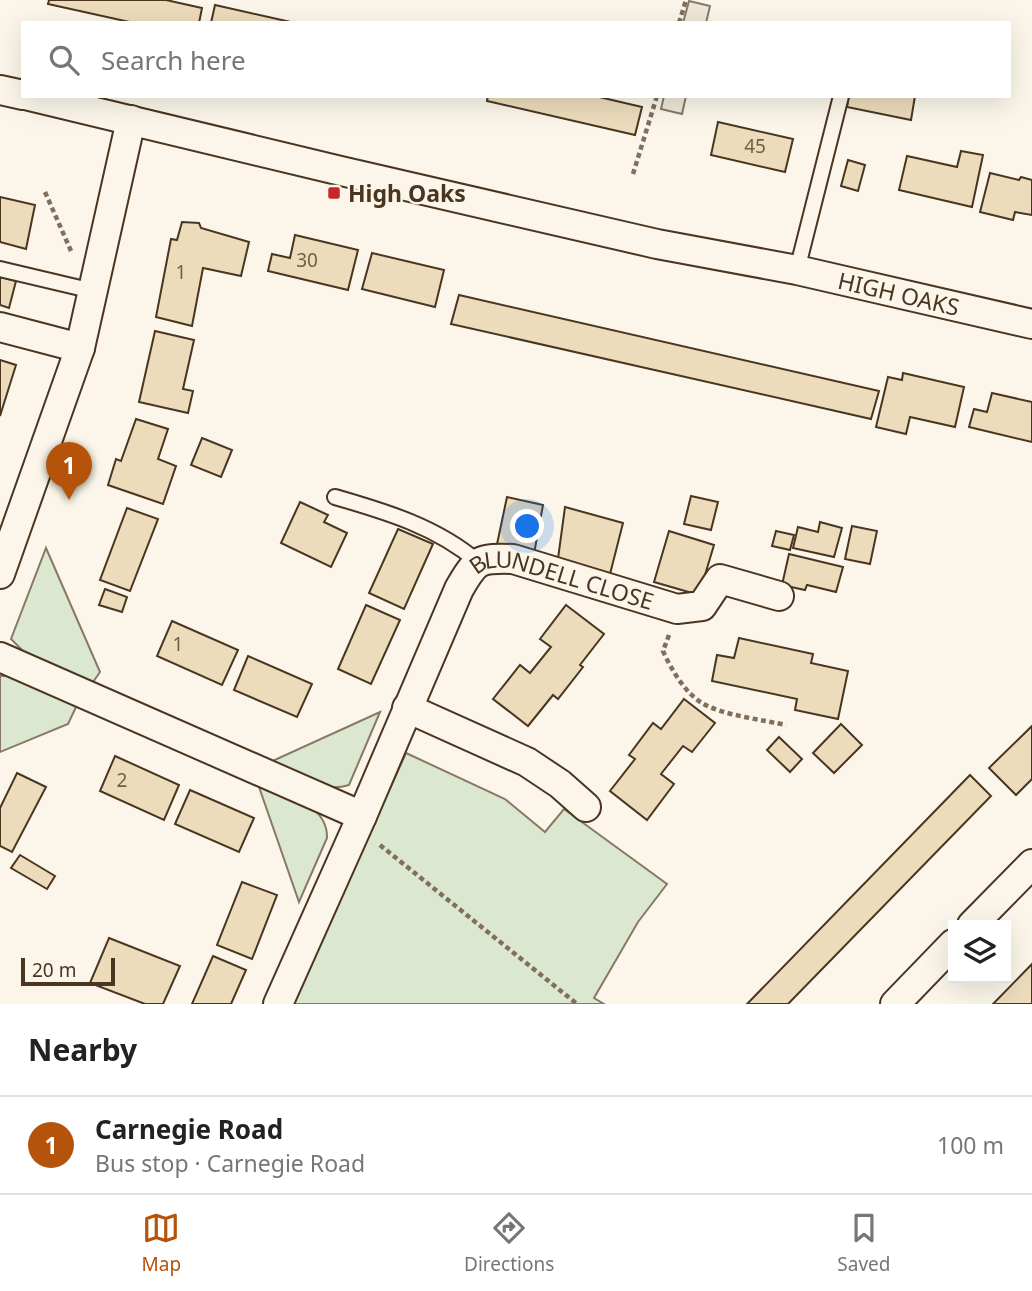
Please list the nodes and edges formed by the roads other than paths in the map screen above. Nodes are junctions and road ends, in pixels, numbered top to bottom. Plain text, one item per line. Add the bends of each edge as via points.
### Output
1 (0, 90) edge
2 (21, 95) edge
3 (38, 98) edge
4 (840, 98) edge
5 (131, 120) junction
6 (0, 269) edge
7 (797, 270) junction
8 (82, 288) junction
9 (1032, 324) edge
10 (0, 327) edge
11 (80, 348) junction
12 (335, 498) dead end
13 (478, 562) junction
14 (0, 574) edge
15 (779, 596) dead end
16 (0, 657) edge
17 (407, 708) junction
18 (586, 807) dead end
19 (360, 821) junction
20 (1032, 864) edge
21 (977, 920) edge
22 (948, 949) edge
23 (278, 1004) edge
24 (895, 1004) edge

1 - 2 street
3 - 5 street, HIGH OAKS
4 - 7 lane
5 - 7 street, HIGH OAKS via 657,244
5 - 8 street
6 - 8 lane
7 - 9 street, HIGH OAKS
8 - 11 street
10 - 11 street
11 - 14 street
12 - 13 lane via 431,530
13 - 15 street, BLUNDELL CLOSE via 513,559 677,609 702,606 720,579
13 - 17 street, BLUNDELL CLOSE via 459,589
16 - 19 street
17 - 18 street via 527,762
17 - 19 street, BLUNDELL CLOSE
19 - 23 street, BLUNDELL CLOSE
20 - 21 street
22 - 24 street

